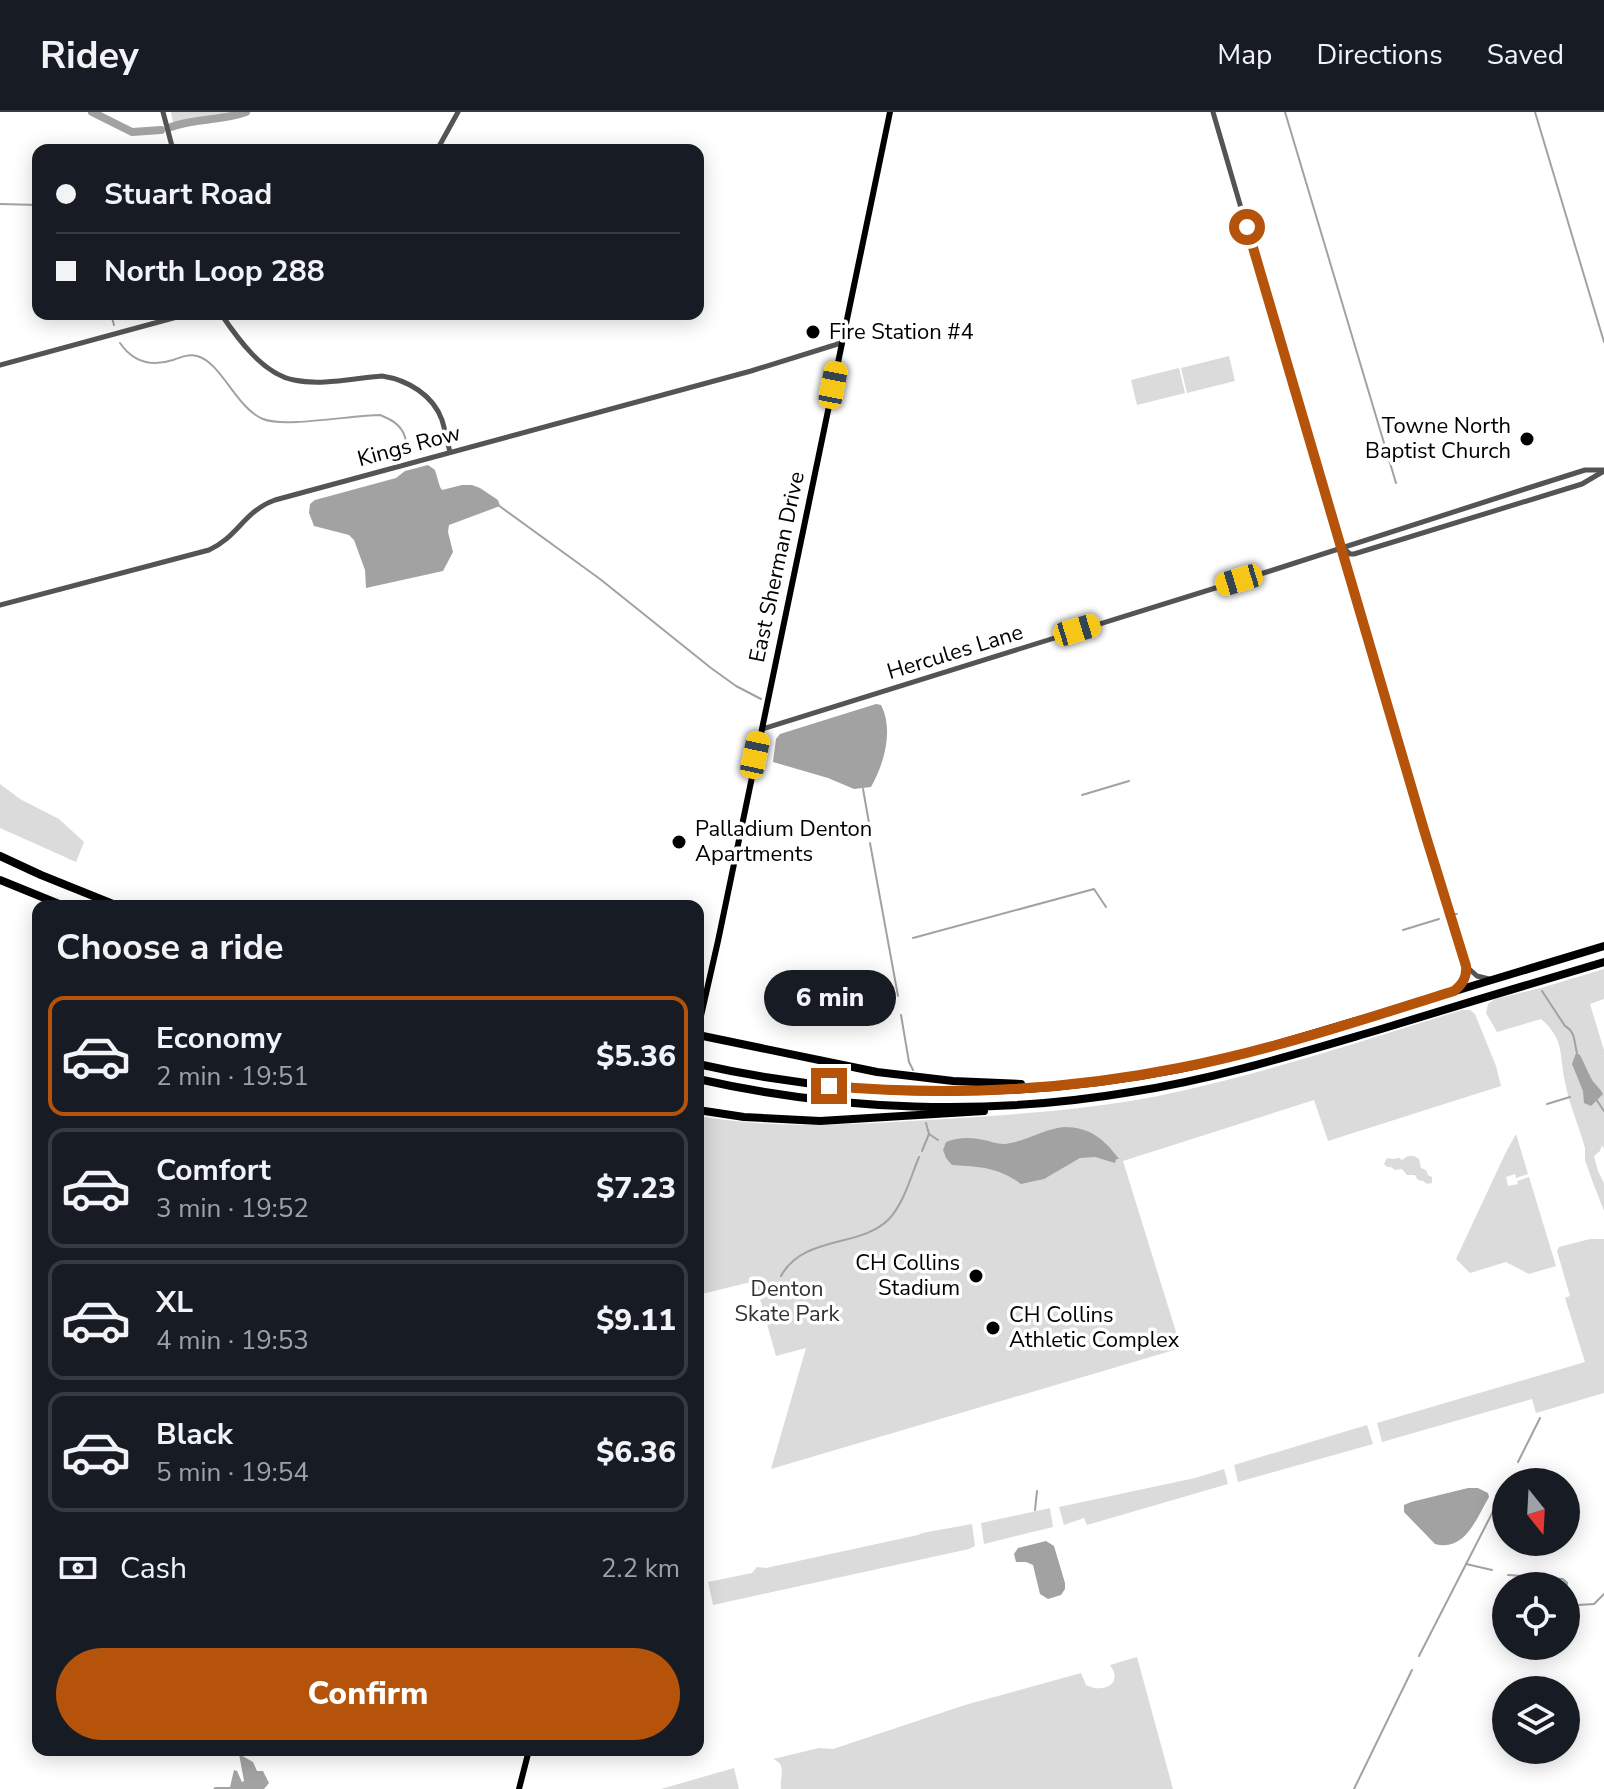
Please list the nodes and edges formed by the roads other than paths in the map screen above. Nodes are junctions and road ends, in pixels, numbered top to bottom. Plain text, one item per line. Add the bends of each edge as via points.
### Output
1 (163, 112) edge
2 (458, 112) edge
3 (890, 112) edge
4 (1213, 112) edge
5 (171, 144) edge
6 (440, 144) edge
7 (166, 320) edge
8 (225, 320) edge
9 (841, 343) junction
10 (0, 365) edge
11 (450, 452) junction
12 (1604, 471) edge
13 (1342, 548) junction
14 (0, 605) edge
15 (761, 729) junction
16 (0, 856) edge
17 (0, 880) edge
18 (49, 900) edge
19 (103, 900) edge
20 (1604, 946) edge
21 (1604, 962) edge
22 (1466, 966) junction
23 (1492, 980) junction
24 (1454, 991) junction
25 (704, 1005) edge
26 (704, 1033) edge
27 (704, 1066) edge
28 (704, 1080) edge
29 (1077, 1084) junction
30 (1028, 1104) junction
31 (704, 1111) edge
32 (527, 1756) edge
33 (519, 1789) edge

1 - 5 street
2 - 6 street
3 - 9 main road, East Sherman Drive
4 - 13 street
7 - 10 street
8 - 11 street via 262,363 288,378 310,382 382,376 409,384 437,411
9 - 11 street, Kings Row
9 - 15 main road, East Sherman Drive
11 - 14 street, Kings Row via 264,504 209,550
12 - 13 street, Hercules Lane via 1584,471
12 - 13 street, Hercules Lane via 1582,484 1354,554
13 - 15 street, Hercules Lane
13 - 22 street
15 - 25 main road, East Sherman Drive
16 - 19 highway
17 - 18 highway
20 - 23 highway
21 - 30 highway via 1234,1071 1131,1092
22 - 23 street
22 - 24 street via 1463,984
23 - 24 highway
24 - 29 highway via 1235,1056
26 - 29 highway via 912,1077 981,1084
27 - 29 highway via 890,1090 988,1091
28 - 30 highway via 876,1104
30 - 31 highway via 820,1121
32 - 33 main road

